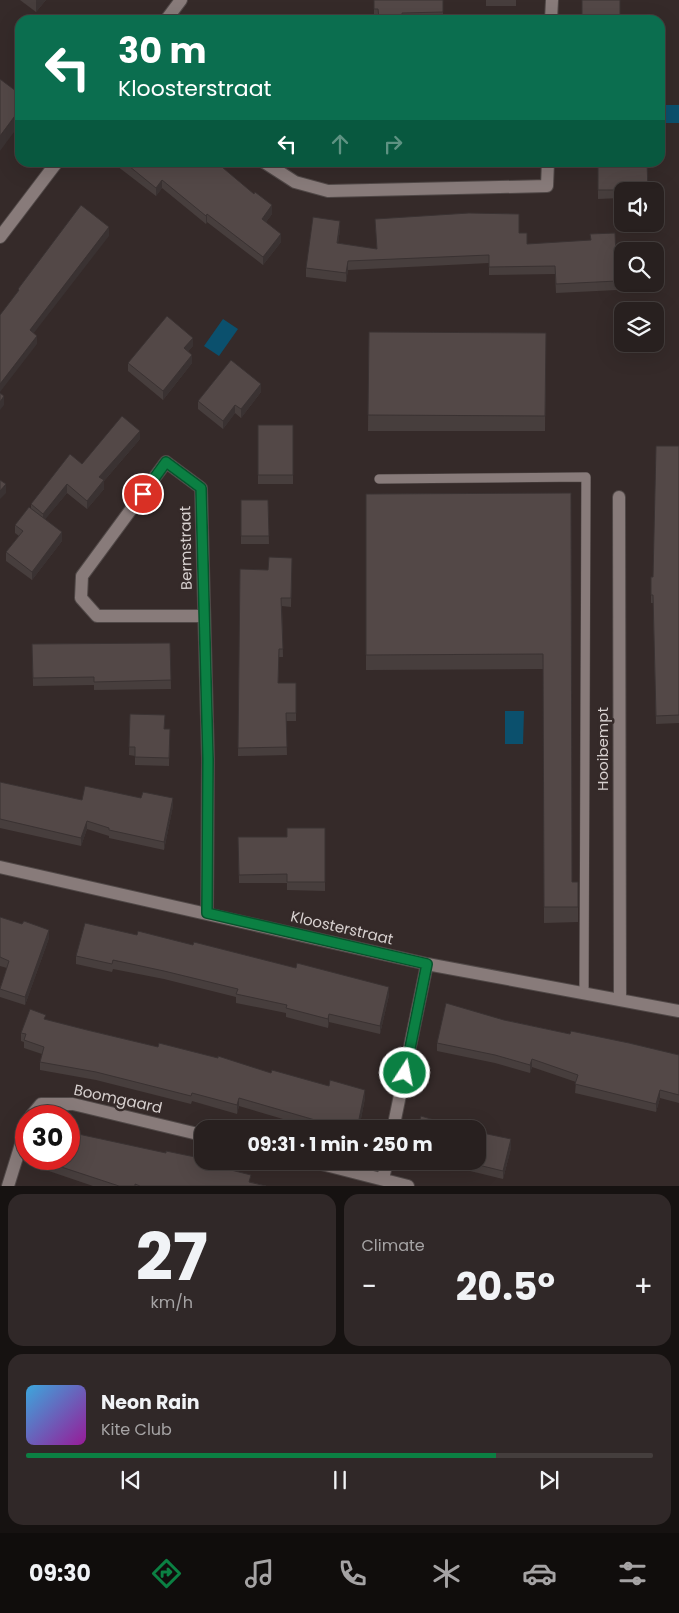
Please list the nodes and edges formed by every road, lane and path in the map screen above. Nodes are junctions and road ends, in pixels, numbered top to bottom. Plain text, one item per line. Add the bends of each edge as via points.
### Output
1 (181, 0) edge
2 (552, 0) edge
3 (170, 15) edge
4 (552, 15) edge
5 (53, 167) edge
6 (272, 167) edge
7 (548, 167) edge
8 (0, 237) edge
9 (379, 480) dead end
10 (619, 497) dead end
11 (204, 616) junction
12 (0, 867) edge
13 (207, 913) junction
14 (427, 964) junction
15 (584, 992) junction
16 (620, 1000) junction
17 (679, 1011) edge
18 (40, 1105) edge
19 (77, 1105) edge
20 (80, 1106) edge
21 (396, 1120) edge
22 (194, 1133) edge
23 (15, 1163) edge
24 (346, 1170) edge
25 (385, 1170) edge
26 (383, 1179) junction
27 (8, 1186) edge
28 (408, 1186) edge

1 - 3 street
2 - 4 street
5 - 8 street
6 - 7 street via 295,182 328,191 547,186
9 - 15 lane via 586,477
10 - 16 street, Hooibempt
11 - 11 street, Bermstraat via 201,488 166,462 82,576 81,598 97,616
11 - 13 street, Bermstraat via 208,759
12 - 13 street, Kloosterstraat
13 - 14 street, Kloosterstraat
14 - 15 street, Kloosterstraat
14 - 21 street
15 - 16 street, Kloosterstraat
16 - 17 street, Kloosterstraat
18 - 19 street, Boomgaard
20 - 22 street, Boomgaard
23 - 27 street
24 - 26 street
25 - 26 street
26 - 28 street

